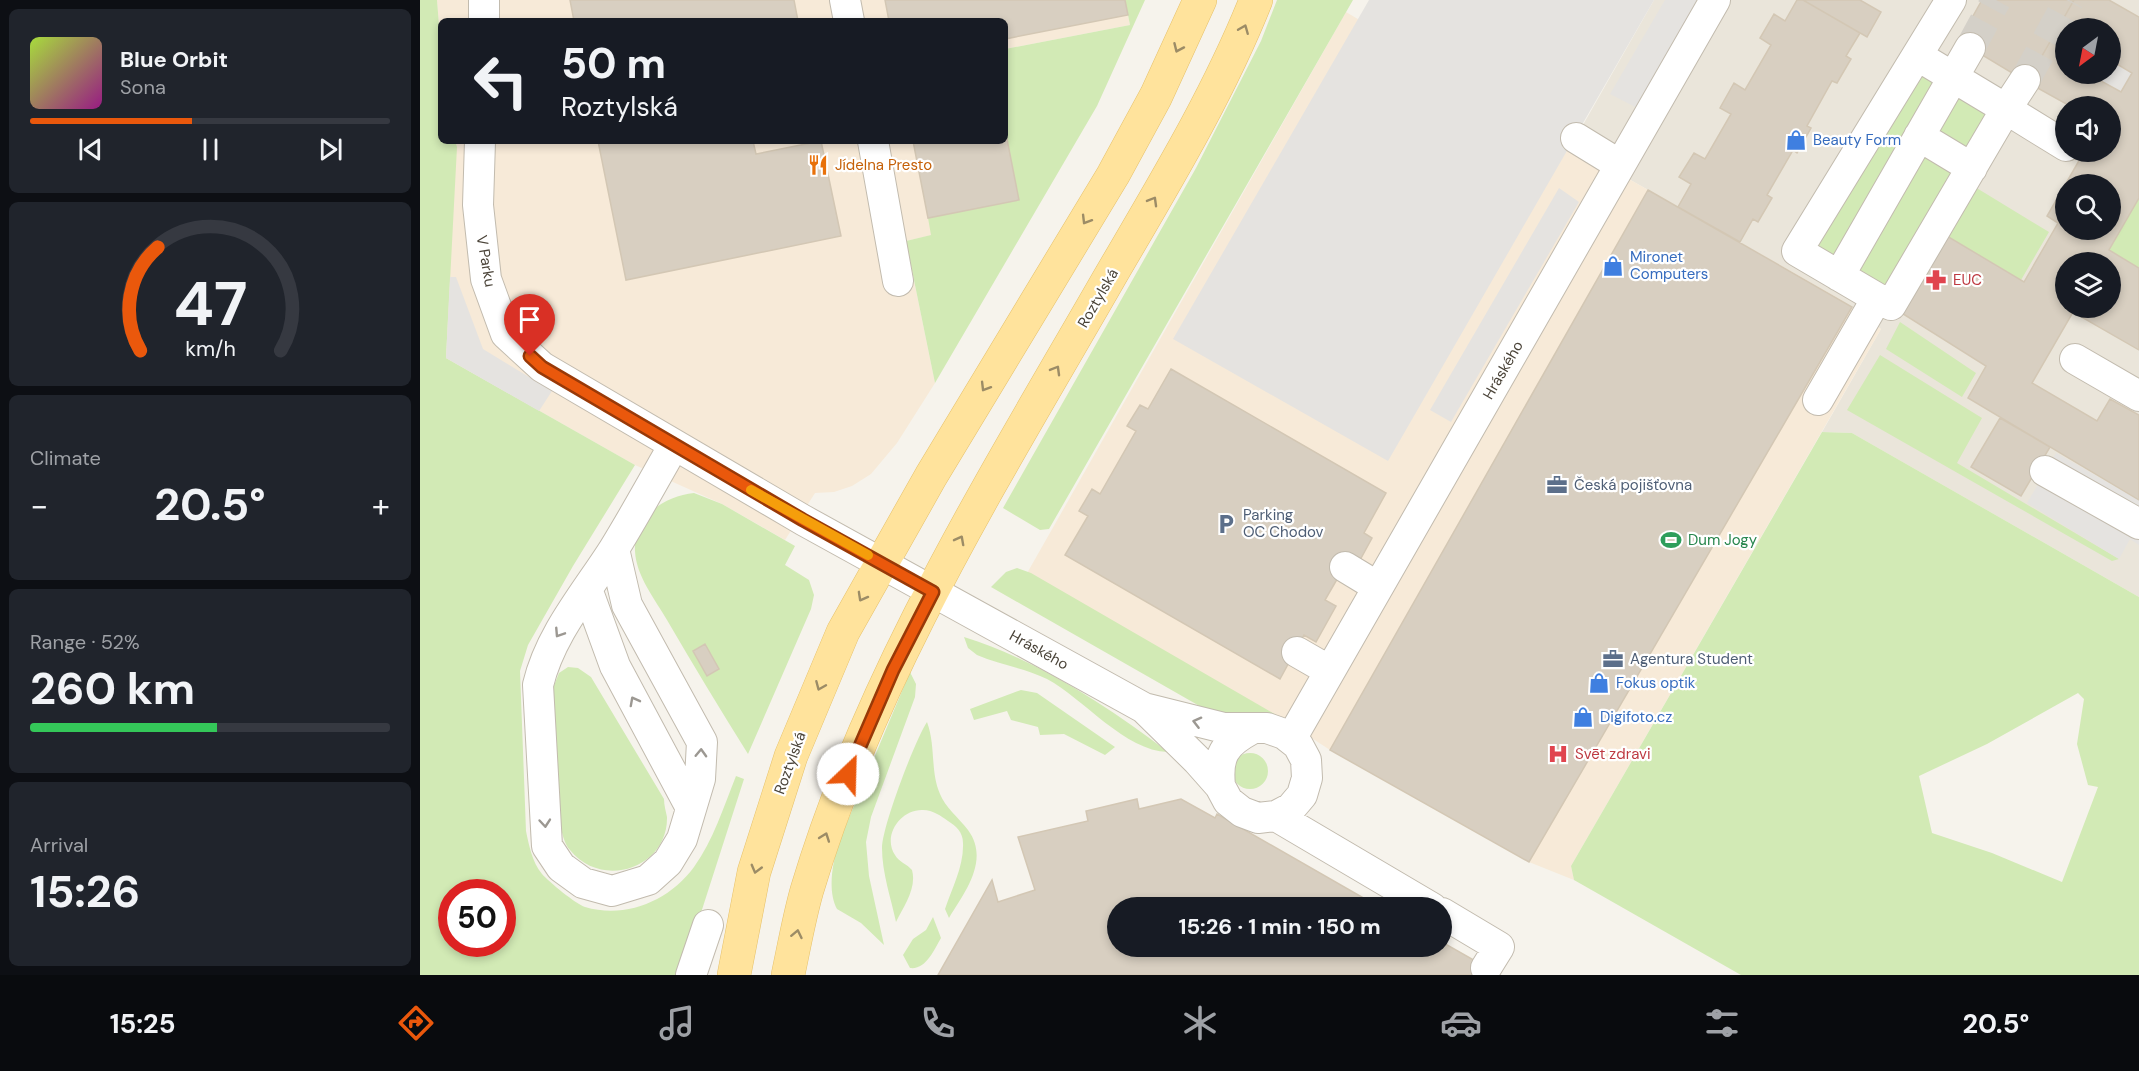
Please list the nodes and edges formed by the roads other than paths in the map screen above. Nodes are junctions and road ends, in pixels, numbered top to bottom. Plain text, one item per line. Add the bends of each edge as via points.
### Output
1 (484, 0) edge
2 (845, 0) edge
3 (1200, 0) edge
4 (1256, 0) edge
5 (1715, 0) edge
6 (1951, 0) edge
7 (484, 18) edge
8 (848, 18) edge
9 (1970, 48) tunnel mouth
10 (1918, 56) junction
11 (1954, 76) junction
12 (2025, 80) tunnel mouth
13 (2006, 109) junction
14 (1919, 136) junction
15 (1576, 138) dead end
16 (2055, 139) edge
17 (480, 144) edge
18 (874, 144) edge
19 (1620, 165) junction
20 (1972, 168) junction
21 (1839, 276) junction
22 (898, 281) dead end
23 (1877, 297) junction
24 (2075, 359) dead end
25 (2139, 396) edge
26 (1818, 400) dead end
27 (674, 445) junction
28 (2045, 471) dead end
29 (2139, 524) edge
30 (614, 549) junction
31 (882, 563) junction
32 (1345, 567) dead end
33 (1378, 587) junction
34 (587, 589) junction
35 (933, 592) junction
36 (1297, 652) dead end
37 (1330, 671) junction
38 (1144, 708) junction
39 (1250, 730) junction
40 (1291, 739) junction
41 (1220, 786) junction
42 (691, 808) junction
43 (1276, 816) junction
44 (1413, 897) edge
45 (1452, 919) edge
46 (708, 924) dead end
47 (1486, 968) dead end
48 (691, 975) edge
49 (734, 975) edge
50 (788, 975) edge

1 - 7 street
2 - 8 street
3 -> 31 main road, Roztylská via 1156,96 1113,175
35 -> 4 main road, Roztylská via 1198,122
5 - 19 street, Hráského
6 - 10 street
9 - 11 street
10 - 11 street
10 - 21 street via 1797,250
11 - 13 street
11 - 14 street
12 - 13 street
13 - 16 street
13 - 20 street
14 - 20 street
14 - 21 street
15 - 19 street
17 - 27 street, V Parku via 478,205 486,279 506,334 542,367
18 - 22 street
19 - 33 street, Hráského
20 - 23 street via 1891,305
21 - 23 street
23 - 26 street
24 - 25 street
27 - 30 street
27 - 31 street, V Parku
28 - 29 street
30 - 34 street
42 -> 30 street via 700,779 702,742 627,605
31 - 35 street
31 -> 49 main road, Roztylská via 843,632 791,756 754,872
32 - 33 street
33 - 37 street, Hráského
42 -> 34 street via 615,666
34 -> 42 street via 554,641 538,685 548,846 561,867 583,883 612,891 648,880 668,862 682,838
35 - 38 street, Hráského
50 -> 35 main road, Roztylská via 806,892 848,774 893,670
36 - 37 street
37 - 40 street, Hráského
39 -> 38 street, Hráského via 1224,728
38 - 41 street, Hráského
39 - 40 street, Hráského via 1267,728
39 - 41 street via 1235,738 1224,752 1218,768
40 - 43 street via 1306,760 1307,778 1302,795 1291,808
41 - 43 street, Hráského via 1228,801 1242,812 1258,818
43 - 44 street
45 - 47 street via 1499,946
46 - 48 street

